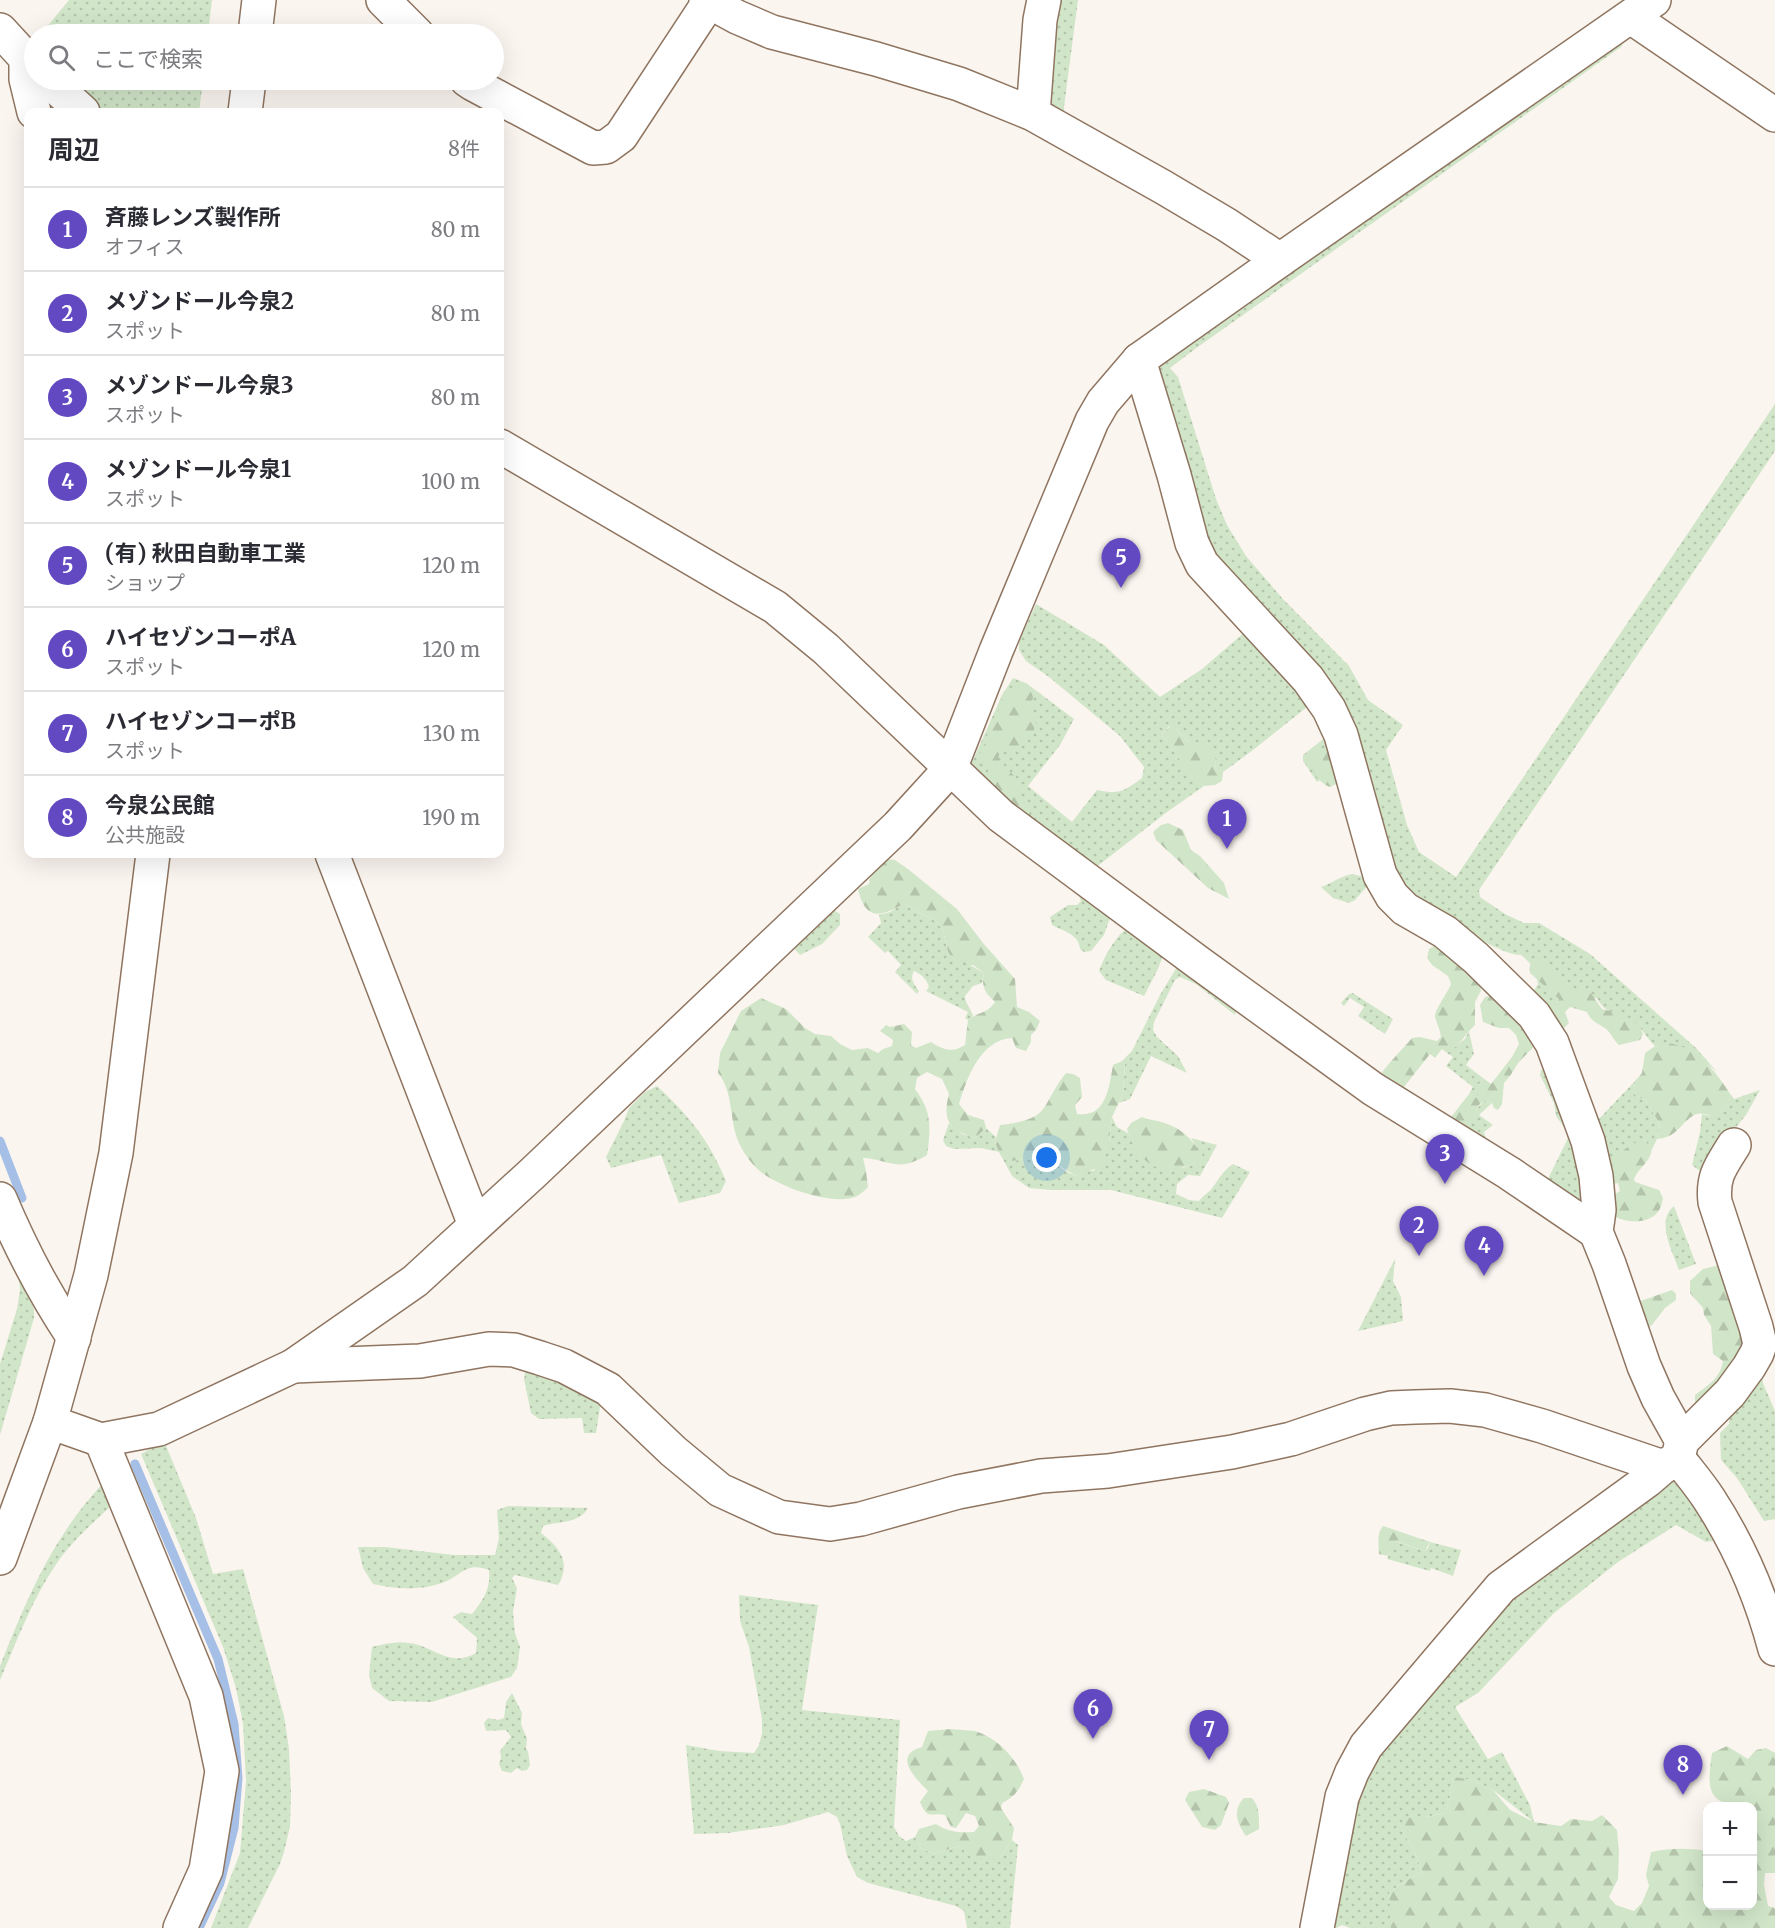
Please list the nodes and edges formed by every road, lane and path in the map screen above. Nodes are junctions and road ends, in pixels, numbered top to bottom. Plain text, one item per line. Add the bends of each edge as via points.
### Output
1 (259, 0) edge
2 (383, 0) edge
3 (1044, 0) edge
4 (708, 1) edge
5 (1643, 8) edge
6 (256, 24) edge
7 (407, 24) edge
8 (0, 30) edge
9 (24, 56) edge
10 (29, 90) edge
11 (59, 90) edge
12 (248, 90) edge
13 (483, 90) edge
14 (33, 108) edge
15 (79, 108) edge
16 (246, 108) edge
17 (1033, 114) junction
18 (1775, 115) edge
19 (1280, 260) junction
20 (1138, 360) junction
21 (504, 448) edge
22 (950, 769) junction
23 (153, 858) edge
24 (334, 858) edge
25 (1734, 1146) dead end
26 (0, 1199) edge
27 (475, 1225) junction
28 (1596, 1232) junction
29 (74, 1338) junction
30 (293, 1366) junction
31 (50, 1422) junction
32 (101, 1440) junction
33 (1674, 1455) junction
34 (0, 1558) edge
35 (1775, 1649) edge
36 (180, 1928) edge
37 (1317, 1928) edge

1 - 6 street
2 - 7 street
3 - 17 street
4 - 13 street via 621,136 606,147 592,148
4 - 17 street via 772,32 958,84
5 - 18 street
5 - 19 street
8 - 9 street
10 - 14 street
11 - 15 street
12 - 16 street
17 - 19 street
19 - 20 street
20 - 22 street via 1092,421
20 - 28 street via 1192,543 1202,564 1308,679 1329,709 1341,735 1380,875 1392,896 1476,958 1534,1015 1552,1043 1588,1141 1599,1210
21 - 22 street via 775,607 826,649
22 - 27 street via 890,833
22 - 28 street via 1000,816 1373,1089
23 - 29 street via 116,1153 92,1275
24 - 27 street
25 - 33 street via 1716,1177 1715,1202 1760,1344 1730,1394
26 - 29 street via 20,1246
27 - 30 street via 415,1281
28 - 33 street via 1658,1398
29 - 31 street
30 - 32 street via 159,1429
30 - 33 street via 420,1361 489,1349 514,1350 564,1366 608,1389 681,1459 720,1490 779,1517 830,1524 1041,1476 1108,1471 1232,1452 1291,1439 1391,1408 1450,1406 1485,1410
31 - 32 street
31 - 34 street
32 - 36 street via 206,1696 222,1770 206,1870
33 - 35 street via 1708,1497 1730,1533 1756,1588
33 - 37 street via 1648,1480 1501,1587 1366,1746 1342,1797

